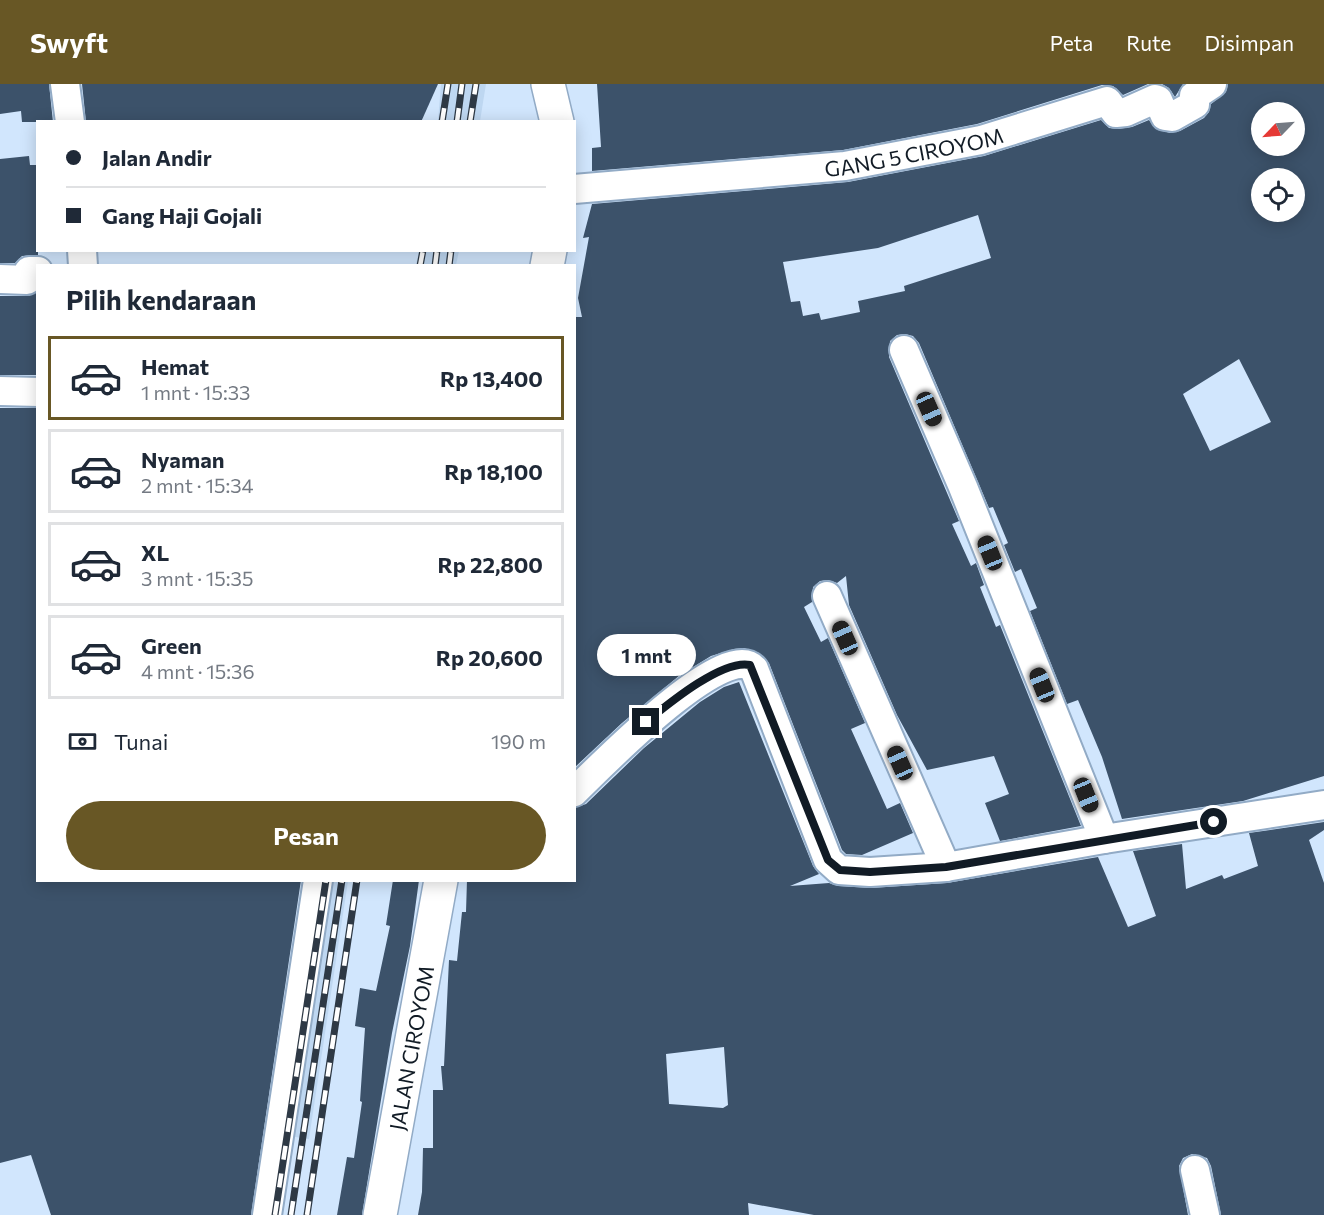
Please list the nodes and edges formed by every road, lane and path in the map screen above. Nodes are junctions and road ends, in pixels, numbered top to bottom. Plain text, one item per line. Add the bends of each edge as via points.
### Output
1 (65, 84) edge
2 (548, 84) edge
3 (569, 84) edge
4 (1212, 84) edge
5 (70, 120) edge
6 (557, 120) edge
7 (566, 120) edge
8 (576, 189) edge
9 (36, 271) edge
10 (0, 279) edge
11 (904, 350) dead end
12 (0, 391) edge
13 (36, 392) edge
14 (827, 596) dead end
15 (576, 790) edge
16 (1324, 805) edge
17 (1104, 838) junction
18 (946, 867) junction
19 (318, 882) edge
20 (441, 882) edge
21 (1195, 1170) dead end
22 (267, 1215) edge
23 (380, 1215) edge
24 (1205, 1215) edge

1 - 5 street
2 - 6 main road
3 - 7 main road
4 - 8 street, GANG 5 CIROYOM via 1194,96 1195,104 1172,117 1165,116 1155,99 1116,113 1107,101 981,140 845,166
9 - 10 street via 28,271 27,280
11 - 17 street
12 - 13 street
14 - 18 street
15 - 18 street via 669,703 709,678 746,664 754,669 828,860 840,870 870,872
16 - 17 street
17 - 18 street
19 - 22 street
20 - 23 main road, JALAN CIROYOM
21 - 24 street

